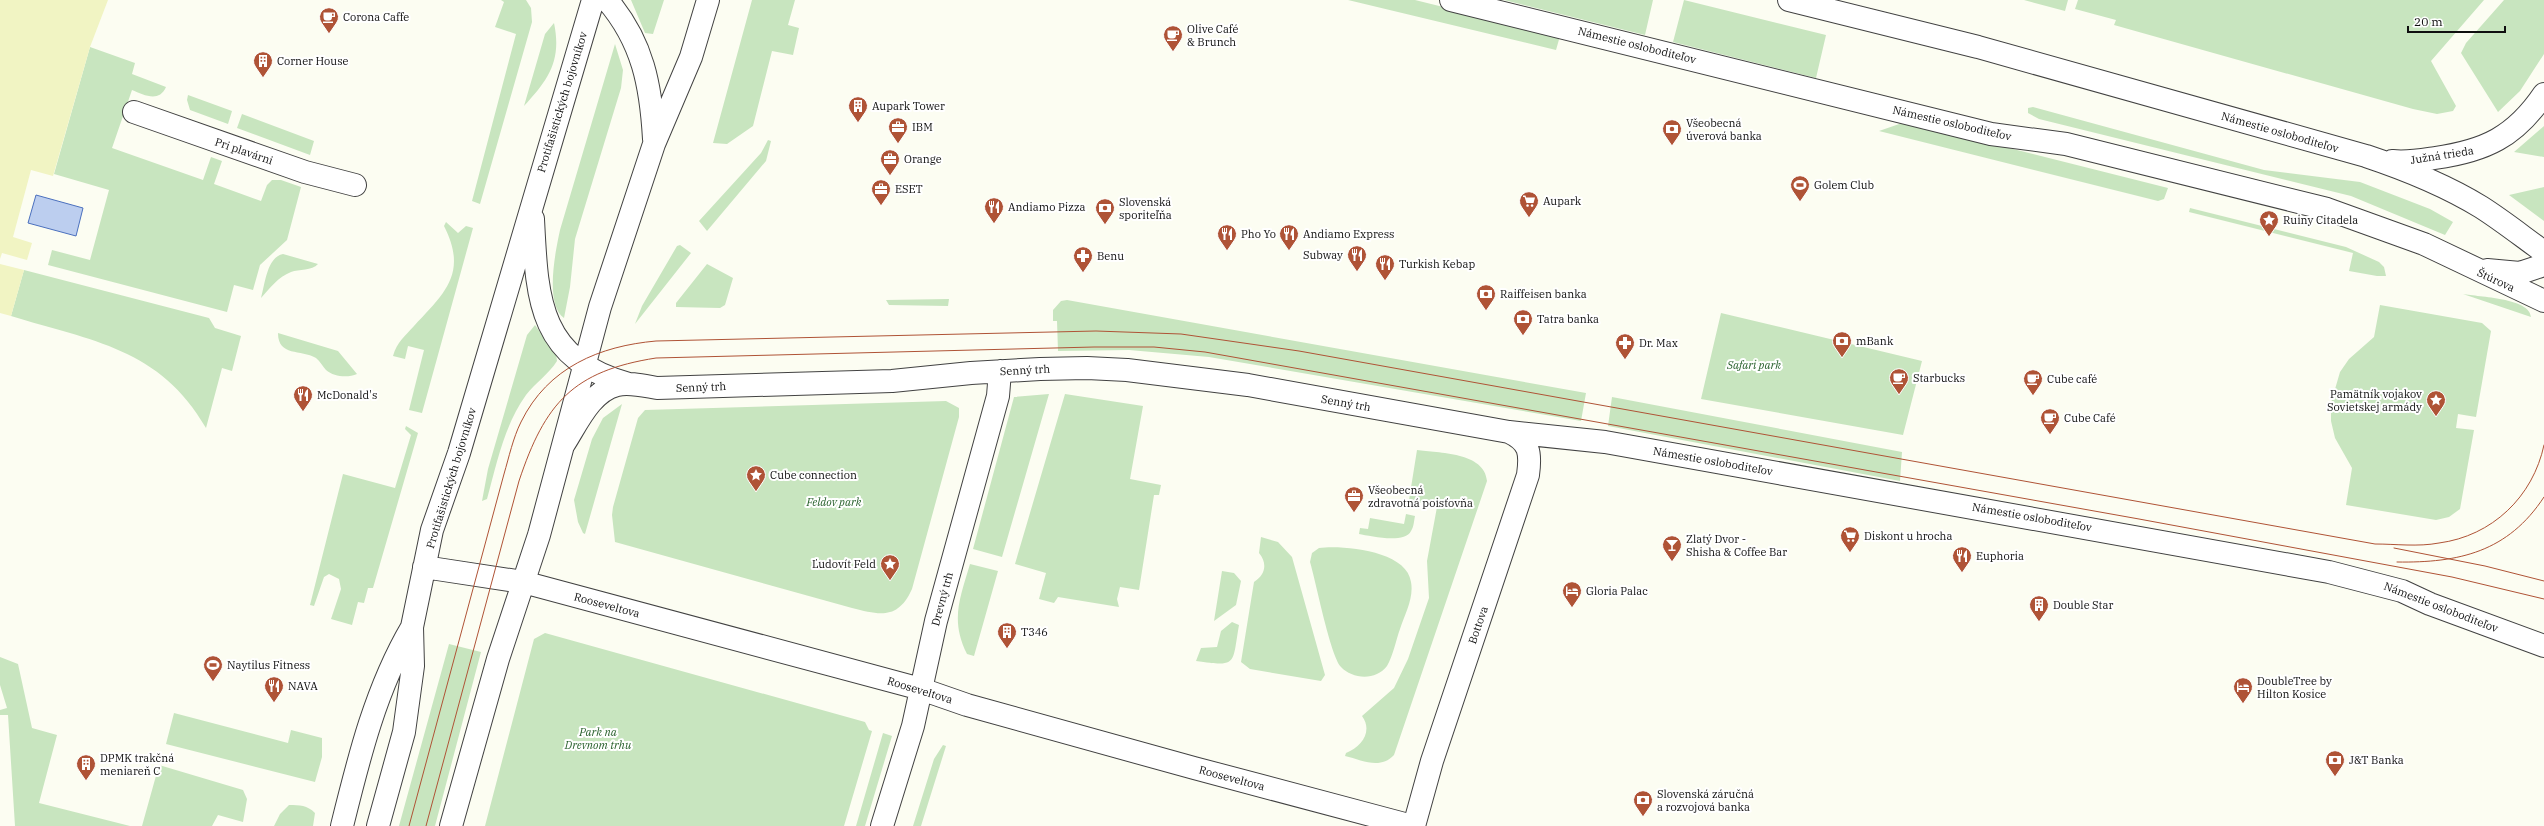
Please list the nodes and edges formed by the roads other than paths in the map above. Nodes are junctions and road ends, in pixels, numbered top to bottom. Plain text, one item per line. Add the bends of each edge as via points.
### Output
1 (593, 0) edge
2 (607, 0) edge
3 (708, 0) edge
4 (1451, 0) edge
5 (1789, 0) edge
6 (2544, 94) edge
7 (134, 112) dead end
8 (654, 144) junction
9 (2366, 156) junction
10 (355, 185) dead end
11 (532, 205) junction
12 (2544, 252) edge
13 (2448, 257) junction
14 (2544, 265) edge
15 (2544, 301) edge
16 (585, 365) junction
17 (1000, 371) junction
18 (629, 384) junction
19 (1509, 432) junction
20 (564, 444) junction
21 (424, 567) junction
22 (523, 582) junction
23 (412, 627) junction
24 (2544, 646) edge
25 (920, 689) junction
26 (342, 826) edge
27 (378, 826) edge
28 (451, 826) edge
29 (882, 826) edge
30 (1413, 826) edge

1 - 11 street, Protifašistických bojovníkov
2 - 8 street via 631,35 647,74 652,100
3 - 8 street via 691,57
4 - 13 street, Námestie osloboditeľov via 1991,134 2066,144 2288,199 2366,221 2424,244
5 - 9 street, Námestie osloboditeľov via 1978,47
6 - 9 street, Južná trieda via 2518,126 2507,135 2481,148 2421,160 2395,162
7 - 10 street, Pri plavárni via 305,172
8 - 16 street via 600,308
9 - 12 street, Námestie osloboditeľov via 2420,175 2460,195
11 - 16 street, Protifašistických bojovníkov via 542,309 565,347
11 - 21 street, Protifašistických bojovníkov via 459,453 432,530
13 - 14 street via 2487,270 2508,273 2531,271
13 - 15 street, Štúrova
16 - 18 street, Protifašistických bojovníkov via 605,377
16 - 20 street
17 - 18 street, Senný trh via 892,381 657,388
17 - 19 street, Senný trh via 1086,368 1127,370 1248,385
17 - 25 street, Drevný trh via 998,396 936,620
18 - 20 street, Senný trh via 610,387 592,402
19 - 24 street, Námestie osloboditeľov via 1613,443 2329,572 2402,591 2430,604
19 - 30 street, Bottova via 1520,437 1528,448 1528,475 1432,761
20 - 22 street
21 - 22 street, Rooseveltova
21 - 23 street, Protifašistických bojovníkov
22 - 25 street, Rooseveltova
22 - 28 street via 498,659
23 - 26 street via 394,657 374,706
23 - 27 street, Protifašistických bojovníkov via 413,666 404,732
25 - 29 street, Drevný trh via 913,726
25 - 30 street, Rooseveltova via 967,705 1186,766

